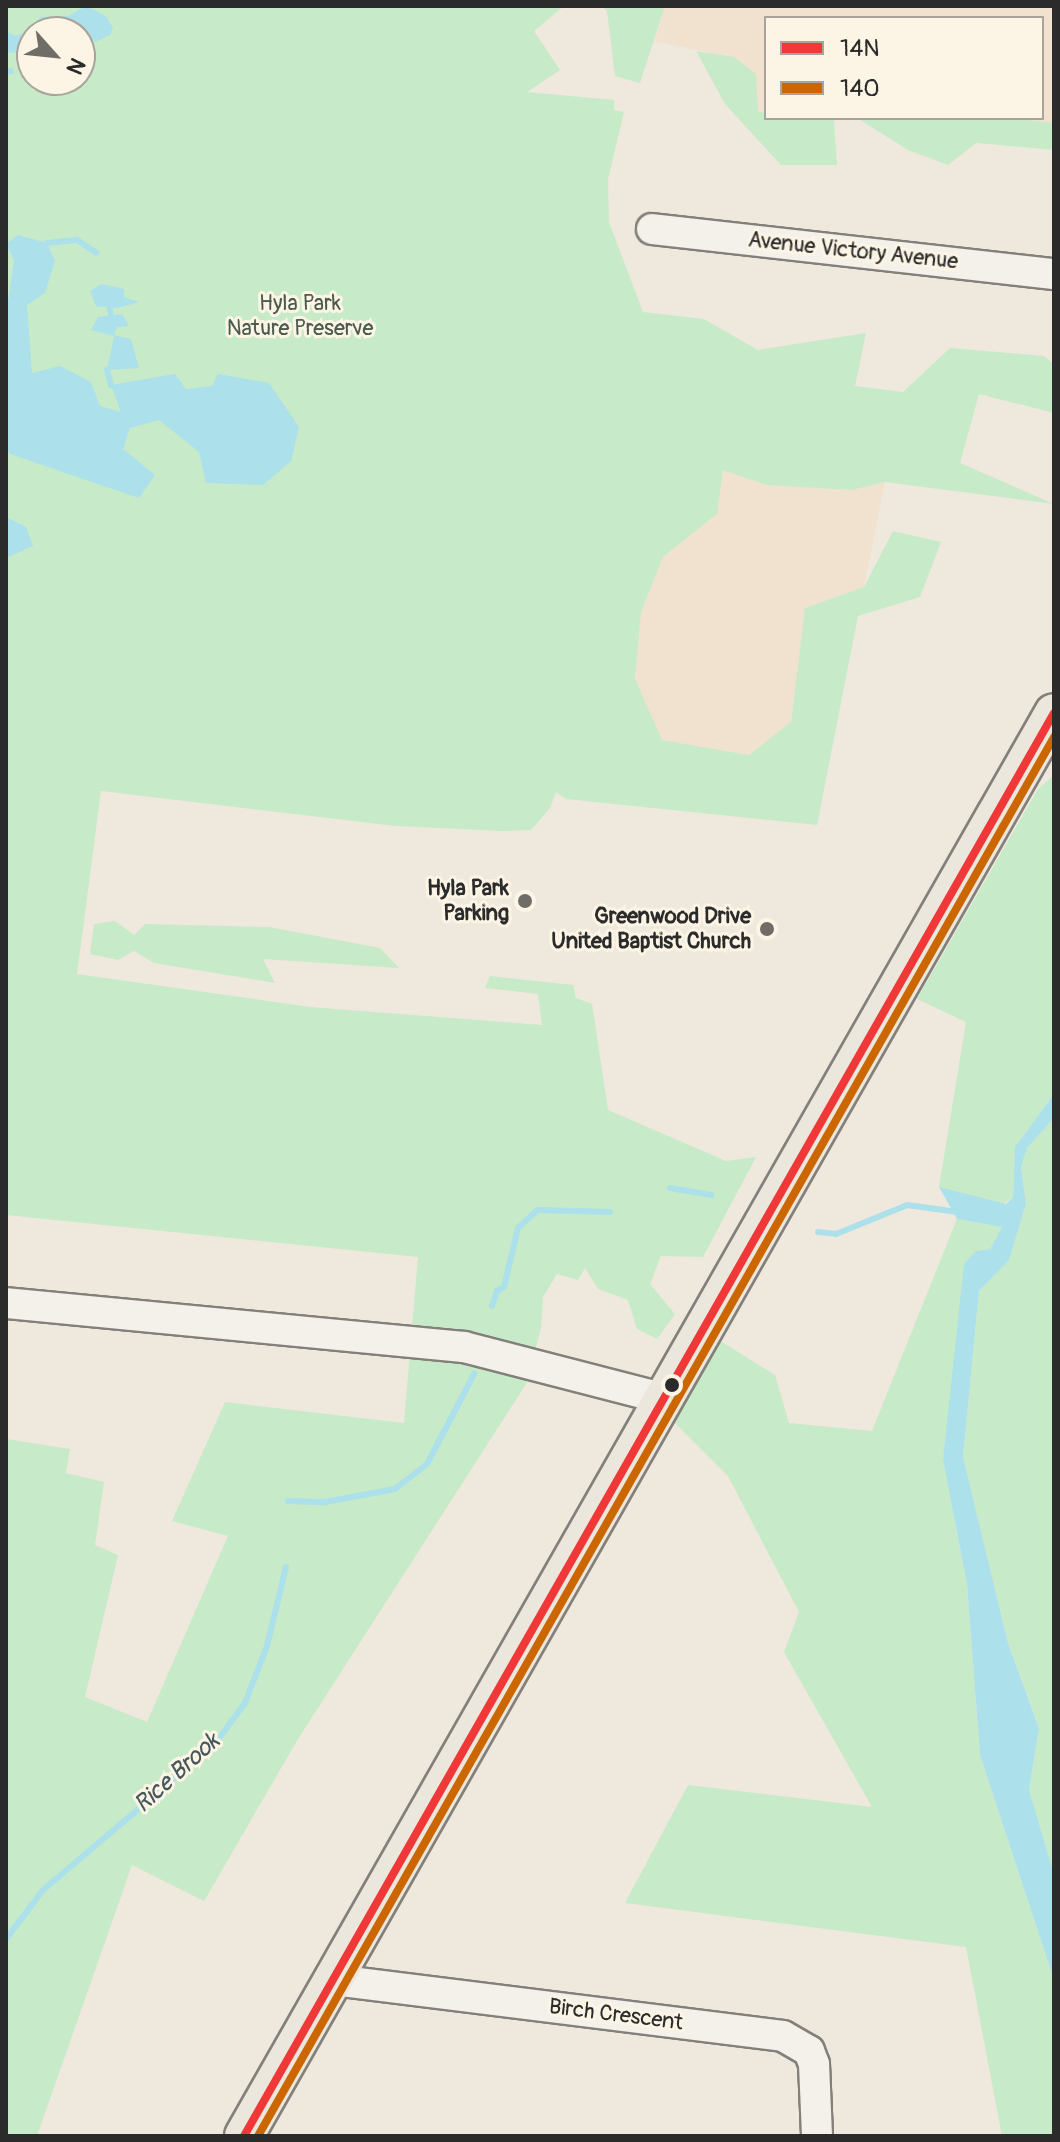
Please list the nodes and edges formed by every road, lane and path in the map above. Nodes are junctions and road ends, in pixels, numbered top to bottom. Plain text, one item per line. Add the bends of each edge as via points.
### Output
1 (652, 229) dead end
2 (1054, 274) edge
3 (1054, 713) edge
4 (6, 1303) edge
5 (661, 1398) junction
6 (334, 1980) junction
7 (244, 2136) edge
8 (817, 2136) edge

1 - 2 street, Avenue Victory Avenue
3 - 5 main road
4 - 5 street via 464,1347
5 - 6 main road
6 - 7 main road
6 - 8 street, Birch Crescent via 783,2036 809,2051 814,2064

